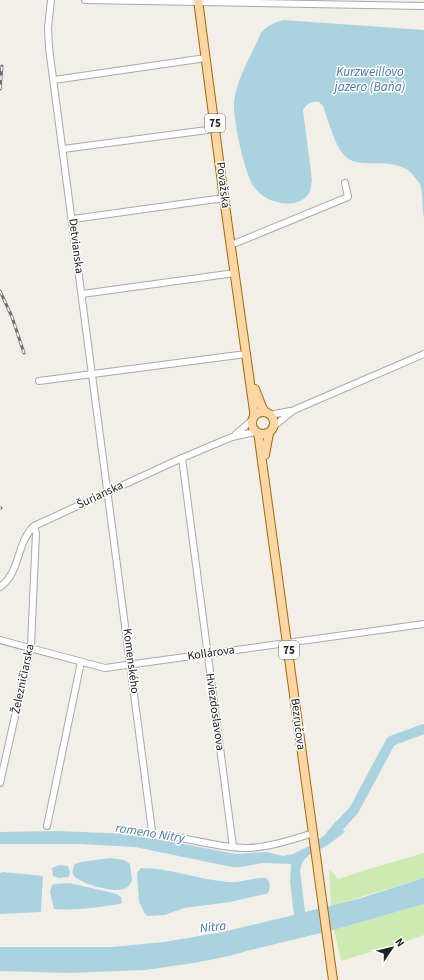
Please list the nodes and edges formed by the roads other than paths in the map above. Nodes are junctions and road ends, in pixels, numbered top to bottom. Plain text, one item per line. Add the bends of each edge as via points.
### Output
1 (51, 0) edge
2 (85, 0) edge
3 (198, 1) edge
4 (424, 6) edge
5 (206, 58) junction
6 (54, 80) junction
7 (215, 128) junction
8 (63, 149) junction
9 (345, 183) dead end
10 (224, 198) junction
11 (73, 219) junction
12 (231, 245) junction
13 (235, 273) junction
14 (82, 294) junction
15 (246, 354) junction
16 (424, 354) edge
17 (248, 370) junction
18 (92, 374) junction
19 (39, 381) dead end
20 (294, 410) junction
21 (268, 413) junction
22 (253, 418) junction
23 (271, 429) junction
24 (256, 432) junction
25 (232, 436) junction
26 (182, 458) junction
27 (263, 468) junction
28 (108, 491) junction
29 (34, 526) junction
30 (0, 587) edge
31 (424, 624) edge
32 (0, 640) edge
33 (288, 643) junction
34 (30, 649) junction
35 (207, 654) junction
36 (81, 662) junction
37 (131, 664) junction
38 (0, 783) edge
39 (47, 826) dead end
40 (152, 832) dead end
41 (312, 835) junction
42 (176, 837) dead end
43 (233, 847) junction
44 (333, 980) edge

1 - 6 street, Detvianska via 48,38
2 - 3 street
3 - 4 street
3 - 5 main road, Považská / 75
5 - 6 street
5 - 7 main road, Považská / 75
6 - 8 street, Detvianska
7 - 8 street
7 - 10 main road, Považská / 75
8 - 11 street, Detvianska
9 - 12 street via 348,197
10 - 11 street
10 - 12 main road, Považská / 75
11 - 14 street, Detvianska
12 - 13 main road, Považská / 75
13 - 14 street
13 - 15 main road, Považská / 75 via 241,294
14 - 18 street, Detvianska
15 - 17 main road, Považská / 75
15 - 18 street
16 - 20 street
17 - 21 main road, Považská / 75 via 259,401
17 - 22 main road, Považská / 75
18 - 19 street
18 - 28 street, Detvianska
20 - 21 street
20 - 23 street
21 - 22 main road via 259,412
21 - 23 main road, Bezručova / 75 via 274,420
22 - 24 main road, Bezručova / 75 via 252,427
22 - 25 street, Šurianska
23 - 24 main road via 263,434
23 - 27 main road, Bezručova / 75
24 - 25 street, Šurianska
24 - 27 main road, Bezručova / 75 via 260,438
25 - 26 street, Šurianska
26 - 28 street, Šurianska
26 - 35 street, Hviezdoslavova
27 - 33 main road, Bezručova / 75
28 - 29 street, Šurianska
28 - 37 street, Komenského
29 - 30 street via 25,537 14,571
29 - 34 street, Železničiarska via 36,533
31 - 33 street, Kollárova
32 - 34 street, Kollárova
33 - 35 street, Kollárova
33 - 41 main road, Bezručova / 75
34 - 36 street, Kollárova
34 - 38 street, Železničiarska
35 - 37 street, Kollárova
35 - 43 street, Hviezdoslavova
36 - 37 street, Kollárova via 105,668
36 - 39 street
37 - 40 street, Komenského
41 - 43 street via 260,847
41 - 44 main road, Bezručova / 75
42 - 43 street

